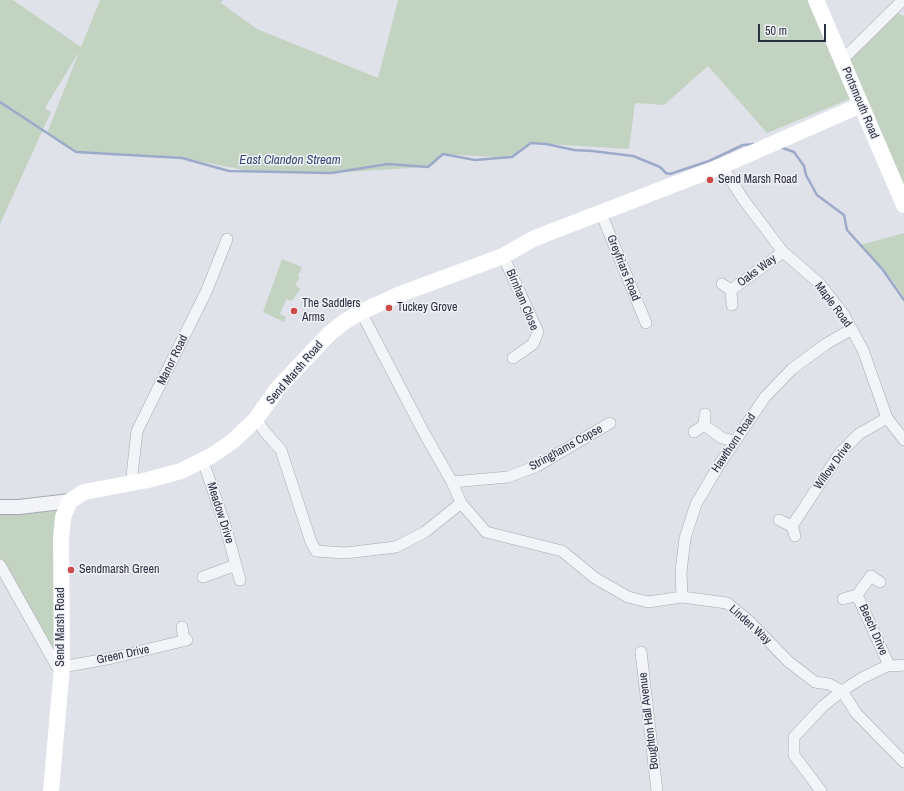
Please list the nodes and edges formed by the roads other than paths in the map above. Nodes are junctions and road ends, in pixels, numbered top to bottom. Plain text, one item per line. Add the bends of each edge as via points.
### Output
1 (816, 0) edge
2 (903, 0) edge
3 (842, 60) junction
4 (861, 105) junction
5 (722, 166) junction
6 (904, 205) edge
7 (601, 212) junction
8 (227, 238) dead end
9 (783, 252) junction
10 (503, 256) junction
11 (732, 305) dead end
12 (361, 312) junction
13 (646, 323) dead end
14 (852, 330) junction
15 (513, 358) dead end
16 (887, 418) junction
17 (256, 419) junction
18 (610, 423) dead end
19 (694, 432) dead end
20 (904, 440) edge
21 (735, 441) junction
22 (203, 461) junction
23 (452, 482) junction
24 (131, 484) junction
25 (70, 501) junction
26 (461, 503) junction
27 (0, 507) edge
28 (779, 520) dead end
29 (0, 565) edge
30 (236, 565) junction
31 (203, 577) dead end
32 (240, 580) dead end
33 (880, 582) dead end
34 (857, 595) junction
35 (682, 596) junction
36 (843, 599) dead end
37 (182, 627) dead end
38 (641, 652) dead end
39 (888, 665) junction
40 (904, 665) edge
41 (62, 669) junction
42 (842, 691) junction
43 (904, 762) edge
44 (51, 791) edge
45 (657, 791) edge
46 (821, 791) edge

1 - 3 main road, Portsmouth Road
2 - 3 street
3 - 4 main road, Portsmouth Road
4 - 5 main road, Send Marsh Road
4 - 6 main road, Portsmouth Road
5 - 7 main road, Send Marsh Road
5 - 9 street, Maple Road
7 - 10 main road, Send Marsh Road via 534,239
7 - 13 street, Greyfriars Road
8 - 24 street, Manor Road via 207,290 137,431
9 - 11 street, Oaks Way via 727,287
9 - 14 street, Maple Road via 819,283 844,315
10 - 12 main road, Send Marsh Road via 398,295
10 - 15 street, Birnham Close via 538,332 533,344
12 - 17 main road, Send Marsh Road via 329,334 278,388
12 - 23 street
14 - 16 street, Maple Road via 863,350
14 - 21 street, Hawthorn Road via 826,344 792,369 765,397
16 - 20 street, Maple Road
16 - 28 street, Willow Drive via 859,434 840,453 793,531
17 - 22 main road, Send Marsh Road via 233,441
17 - 26 street via 281,450 316,551 345,553 396,547 425,532
18 - 23 street, Stringhams Copse via 538,466 508,477
19 - 21 street via 705,420 722,438
21 - 35 street, Hawthorn Road via 696,504 685,538 681,572
22 - 24 main road, Send Marsh Road via 180,471
22 - 30 street, Meadow Drive via 226,525
23 - 26 street
24 - 25 main road, Send Marsh Road via 84,492
25 - 27 street
25 - 41 main road, Send Marsh Road via 63,517 61,539
26 - 35 street, Linden Way via 486,532 562,551 595,578 628,597 648,602
29 - 41 street via 56,665
30 - 31 street
30 - 32 street, Meadow Drive
33 - 34 street, Beech Drive via 872,576
34 - 36 street, Beech Drive
34 - 39 street, Beech Drive
35 - 42 street, Linden Way via 727,603 748,620 789,662 815,682 829,684
37 - 41 street, Green Drive via 185,640
38 - 45 street, Boughton Hall Avenue
39 - 40 street
39 - 42 street
41 - 44 main road, Send Marsh Road
42 - 43 street via 856,713
42 - 46 street via 823,706 794,737 794,755

